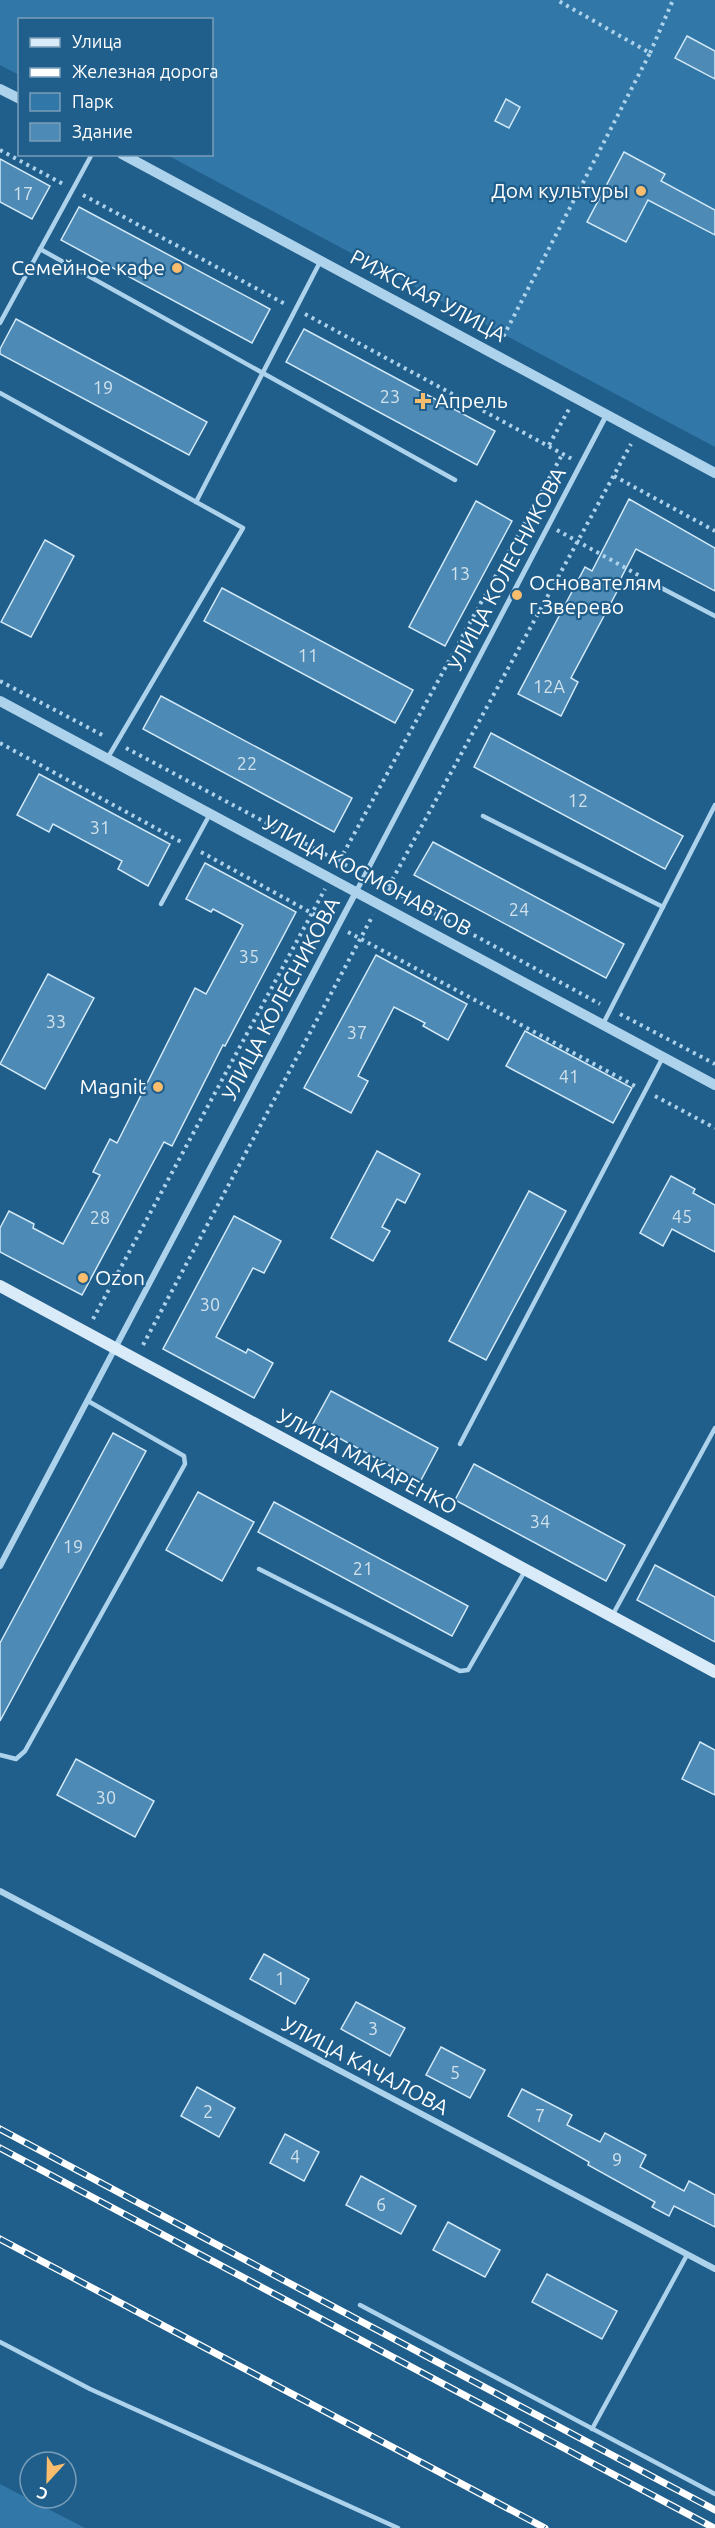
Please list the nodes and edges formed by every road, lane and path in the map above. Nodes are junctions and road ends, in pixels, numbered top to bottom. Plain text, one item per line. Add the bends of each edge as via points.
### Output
1 (557, 0) edge
2 (673, 0) edge
3 (650, 53) junction
4 (0, 89) edge
5 (18, 98) edge
6 (91, 156) edge
7 (127, 156) edge
8 (40, 249) junction
9 (321, 261) junction
10 (0, 322) edge
11 (494, 354) junction
12 (263, 373) junction
13 (0, 393) edge
14 (575, 398) junction
15 (607, 414) junction
16 (549, 445) dead end
17 (715, 473) edge
18 (614, 476) dead end
19 (455, 480) dead end
20 (196, 502) junction
21 (548, 526) junction
22 (715, 531) edge
23 (648, 581) joint
24 (715, 616) edge
25 (0, 701) edge
26 (0, 742) edge
27 (107, 759) junction
28 (715, 805) edge
29 (210, 814) junction
30 (483, 816) dead end
31 (191, 847) junction
32 (356, 892) junction
33 (161, 904) dead end
34 (663, 907) junction
35 (337, 926) junction
36 (603, 1024) junction
37 (663, 1057) junction
38 (715, 1085) edge
39 (646, 1091) junction
40 (715, 1128) edge
41 (0, 1286) edge
42 (117, 1349) junction
43 (88, 1401) junction
44 (715, 1428) edge
45 (460, 1444) dead end
46 (0, 1566) edge
47 (259, 1569) dead end
48 (526, 1570) junction
49 (612, 1616) junction
50 (715, 1672) edge
51 (0, 1755) edge
52 (0, 1891) edge
53 (687, 2255) junction
54 (715, 2270) edge
55 (360, 2305) dead end
56 (0, 2342) edge
57 (592, 2429) junction
58 (715, 2494) edge
59 (398, 2528) edge

1 - 3 path
2 - 3 path
3 - 11 path
4 - 5 street
6 - 8 lane
7 - 9 street, РИЖСКАЯ УЛИЦА
8 - 10 lane
8 - 12 lane
9 - 11 street, РИЖСКАЯ УЛИЦА
9 - 12 lane
11 - 14 street, РИЖСКАЯ УЛИЦА
12 - 19 lane
12 - 20 lane
13 - 20 lane
14 - 15 street, РИЖСКАЯ УЛИЦА
14 - 16 path
15 - 17 street, РИЖСКАЯ УЛИЦА
15 - 21 street, УЛИЦА КОЛЕСНИКОВА
18 - 22 path
20 - 27 lane via 243,528
21 - 23 path
21 - 32 street, УЛИЦА КОЛЕСНИКОВА
23 - 24 lane
25 - 27 street, УЛИЦА КОСМОНАВТОВ
26 - 31 path
27 - 29 street, УЛИЦА КОСМОНАВТОВ
28 - 34 lane
29 - 31 lane
29 - 32 street, УЛИЦА КОСМОНАВТОВ
30 - 34 lane
31 - 33 lane
31 - 35 path
32 - 35 street, УЛИЦА КОЛЕСНИКОВА
32 - 36 street, УЛИЦА КОСМОНАВТОВ
34 - 36 lane
35 - 39 path
35 - 42 street, УЛИЦА КОЛЕСНИКОВА
36 - 37 street, УЛИЦА КОСМОНАВТОВ
37 - 38 street, УЛИЦА КОСМОНАВТОВ
37 - 39 lane
39 - 40 path
39 - 45 lane
41 - 42 main road, УЛИЦА МАКАРЕНКО
42 - 43 street, УЛИЦА КОЛЕСНИКОВА
42 - 48 main road, УЛИЦА МАКАРЕНКО
43 - 46 street, УЛИЦА КОЛЕСНИКОВА
43 - 51 lane via 184,1456 185,1464 25,1751 16,1759
44 - 49 lane
47 - 48 lane via 460,1671 468,1670
48 - 49 main road, УЛИЦА МАКАРЕНКО
49 - 50 main road, УЛИЦА МАКАРЕНКО
52 - 53 street, УЛИЦА КАЧАЛОВА
53 - 54 street, УЛИЦА КАЧАЛОВА
53 - 57 lane
55 - 57 lane
56 - 59 lane via 90,2389
57 - 58 lane

